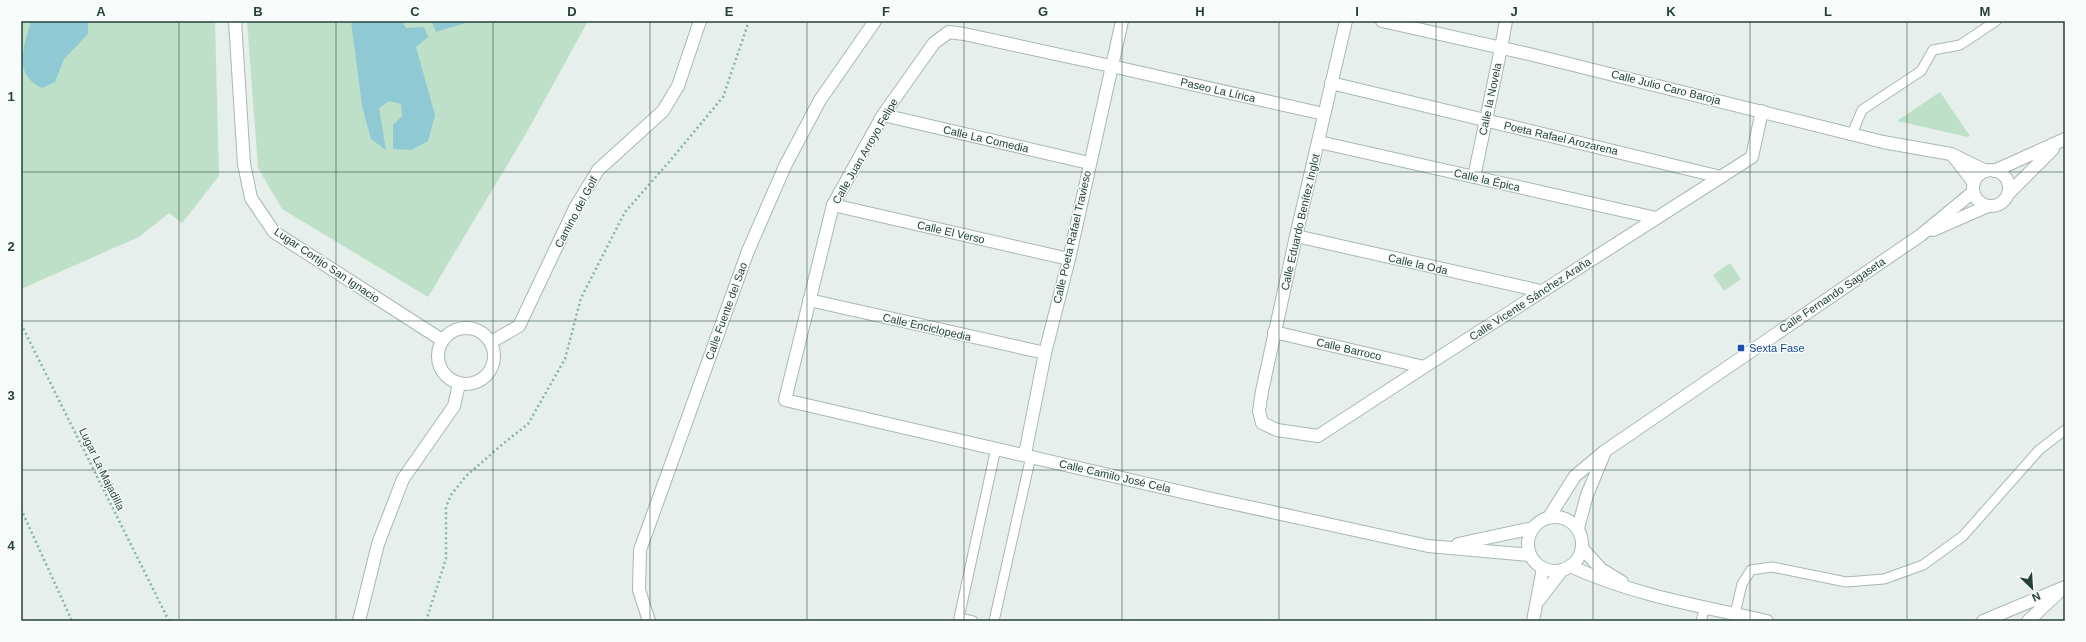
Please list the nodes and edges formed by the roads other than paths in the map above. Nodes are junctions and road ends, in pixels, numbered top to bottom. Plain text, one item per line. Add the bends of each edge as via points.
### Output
1 (235, 21) edge
2 (700, 21) edge
3 (874, 21) edge
4 (1122, 21) edge
5 (1346, 21) edge
6 (1382, 21) edge
7 (1506, 21) edge
8 (1996, 21) edge
9 (1501, 48) junction
10 (1111, 66) junction
11 (1331, 83) junction
12 (1762, 111) junction
13 (1324, 114) junction
14 (884, 115) junction
15 (1486, 120) junction
16 (1852, 134) junction
17 (2061, 141) edge
18 (1319, 142) junction
19 (1951, 154) junction
20 (1089, 163) junction
21 (1990, 171) junction
22 (1474, 177) junction
23 (1721, 177) junction
24 (1974, 187) junction
25 (2008, 194) junction
26 (833, 204) junction
27 (1988, 206) junction
28 (1656, 218) junction
29 (1921, 235) junction
30 (1296, 236) junction
31 (1069, 259) junction
32 (1541, 291) junction
33 (809, 300) junction
34 (1274, 332) junction
35 (442, 340) junction
36 (491, 342) junction
37 (1045, 353) junction
38 (1424, 366) junction
39 (459, 384) junction
40 (785, 400) joint
41 (1262, 423) joint
42 (2065, 430) edge
43 (996, 448) junction
44 (1605, 451) junction
45 (1028, 455) junction
46 (1549, 517) junction
47 (1533, 528) junction
48 (1578, 528) junction
49 (1447, 547) junction
50 (1582, 548) junction
51 (1530, 555) junction
52 (1543, 568) junction
53 (1566, 568) junction
54 (2065, 587) edge
55 (1638, 593) junction
56 (1537, 602) junction
57 (1705, 607) junction
58 (1735, 614) junction
59 (359, 621) edge
60 (649, 621) edge
61 (973, 621) edge
62 (994, 621) edge
63 (1533, 621) edge
64 (1701, 621) edge
65 (1767, 621) edge
66 (1983, 621) edge
67 (2028, 621) edge

1 - 35 street, Lugar Cortijo San Ignacio via 244,164 251,198 274,232
2 - 36 street, Camino del Golf via 678,86 663,111 598,170 575,208 519,326
3 - 60 street, Calle Fuente del Sao via 820,100 785,166 748,250 640,550 639,590
4 - 10 street, Calle Poeta Rafael Travieso
5 - 11 street, Calle Eduardo Benítez Inglot
6 - 9 street, Calle Julio Caro Baroja
7 - 9 street, Calle la Novela
8 - 16 lane via 1960,45 1933,50 1921,71 1862,110
9 - 12 street, Calle Julio Caro Baroja
9 - 15 street, Calle la Novela
10 - 13 street, Paseo La Lírica
10 - 14 street, Calle Juan Arroyo Felipe via 950,32 934,43
10 - 20 street, Calle Poeta Rafael Travieso
11 - 13 street, Calle Eduardo Benítez Inglot
11 - 15 street, Poeta Rafael Arozarena
12 - 16 street, Calle Julio Caro Baroja
12 - 23 street, Calle Vicente Sánchez Araña via 1752,157
13 - 18 street, Calle Eduardo Benítez Inglot
14 - 20 street, Calle La Comedia
14 - 26 street, Calle Juan Arroyo Felipe
15 - 22 street, Calle la Novela
15 - 23 street, Poeta Rafael Arozarena
16 - 19 street, Calle Julio Caro Baroja
17 - 21 street
17 - 25 street
18 - 22 street, Calle la Épica
18 - 30 street, Calle Eduardo Benítez Inglot
19 - 21 street, Calle Julio Caro Baroja
19 - 24 street
20 - 31 street, Calle Poeta Rafael Travieso
21 - 24 street via 1981,174
21 - 25 street via 2005,177 2009,188
22 - 28 street, Calle la Épica
23 - 28 street, Calle Vicente Sánchez Araña
24 - 27 street via 1978,201
24 - 29 street, Calle Fernando Sagaseta
25 - 27 street via 1998,205
26 - 31 street, Calle El Verso
26 - 33 street, Calle Juan Arroyo Felipe
27 - 29 street, Calle Fernando Sagaseta
28 - 32 street, Calle Vicente Sánchez Araña
29 - 44 street, Calle Fernando Sagaseta
30 - 32 street, Calle la Oda
30 - 34 street, Calle Eduardo Benítez Inglot
31 - 37 street, Calle Poeta Rafael Travieso
32 - 38 street, Calle Vicente Sánchez Araña
33 - 37 street, Calle Enciclopedia
33 - 40 street, Calle Juan Arroyo Felipe
34 - 38 street, Calle Barroco
34 - 41 street, Calle Eduardo Benítez Inglot via 1259,411
35 - 36 street via 450,332 461,328 473,329
35 - 39 street via 438,350 441,371
36 - 39 street via 494,356 491,370 477,382
37 - 45 street, Calle Poeta Rafael Travieso
38 - 41 street, Calle Vicente Sánchez Araña via 1318,436 1277,430
39 - 59 street via 454,406 403,479 378,544
40 - 43 street, Calle Camilo José Cela
42 - 58 lane via 2039,450 1963,536 1923,565 1884,579 1846,582 1772,567 1751,570 1742,584
43 - 45 street, Calle Camilo José Cela
43 - 61 lane via 959,618
44 - 46 street, Calle Fernando Sagaseta via 1575,476
44 - 48 street via 1587,495
45 - 49 street, Calle Camilo José Cela via 1208,498 1413,543
45 - 62 lane
46 - 47 street
46 - 48 street via 1565,518
47 - 49 street, Calle Camilo José Cela
47 - 51 street via 1528,541
48 - 50 street
49 - 51 street, Calle Camilo José Cela
50 - 53 street via 1580,555
50 - 55 street via 1601,569
51 - 52 street
52 - 53 street
52 - 56 street
53 - 55 street
53 - 56 street
54 - 66 street
54 - 67 street
55 - 57 street
56 - 63 street
57 - 58 street
57 - 64 lane
58 - 65 street

